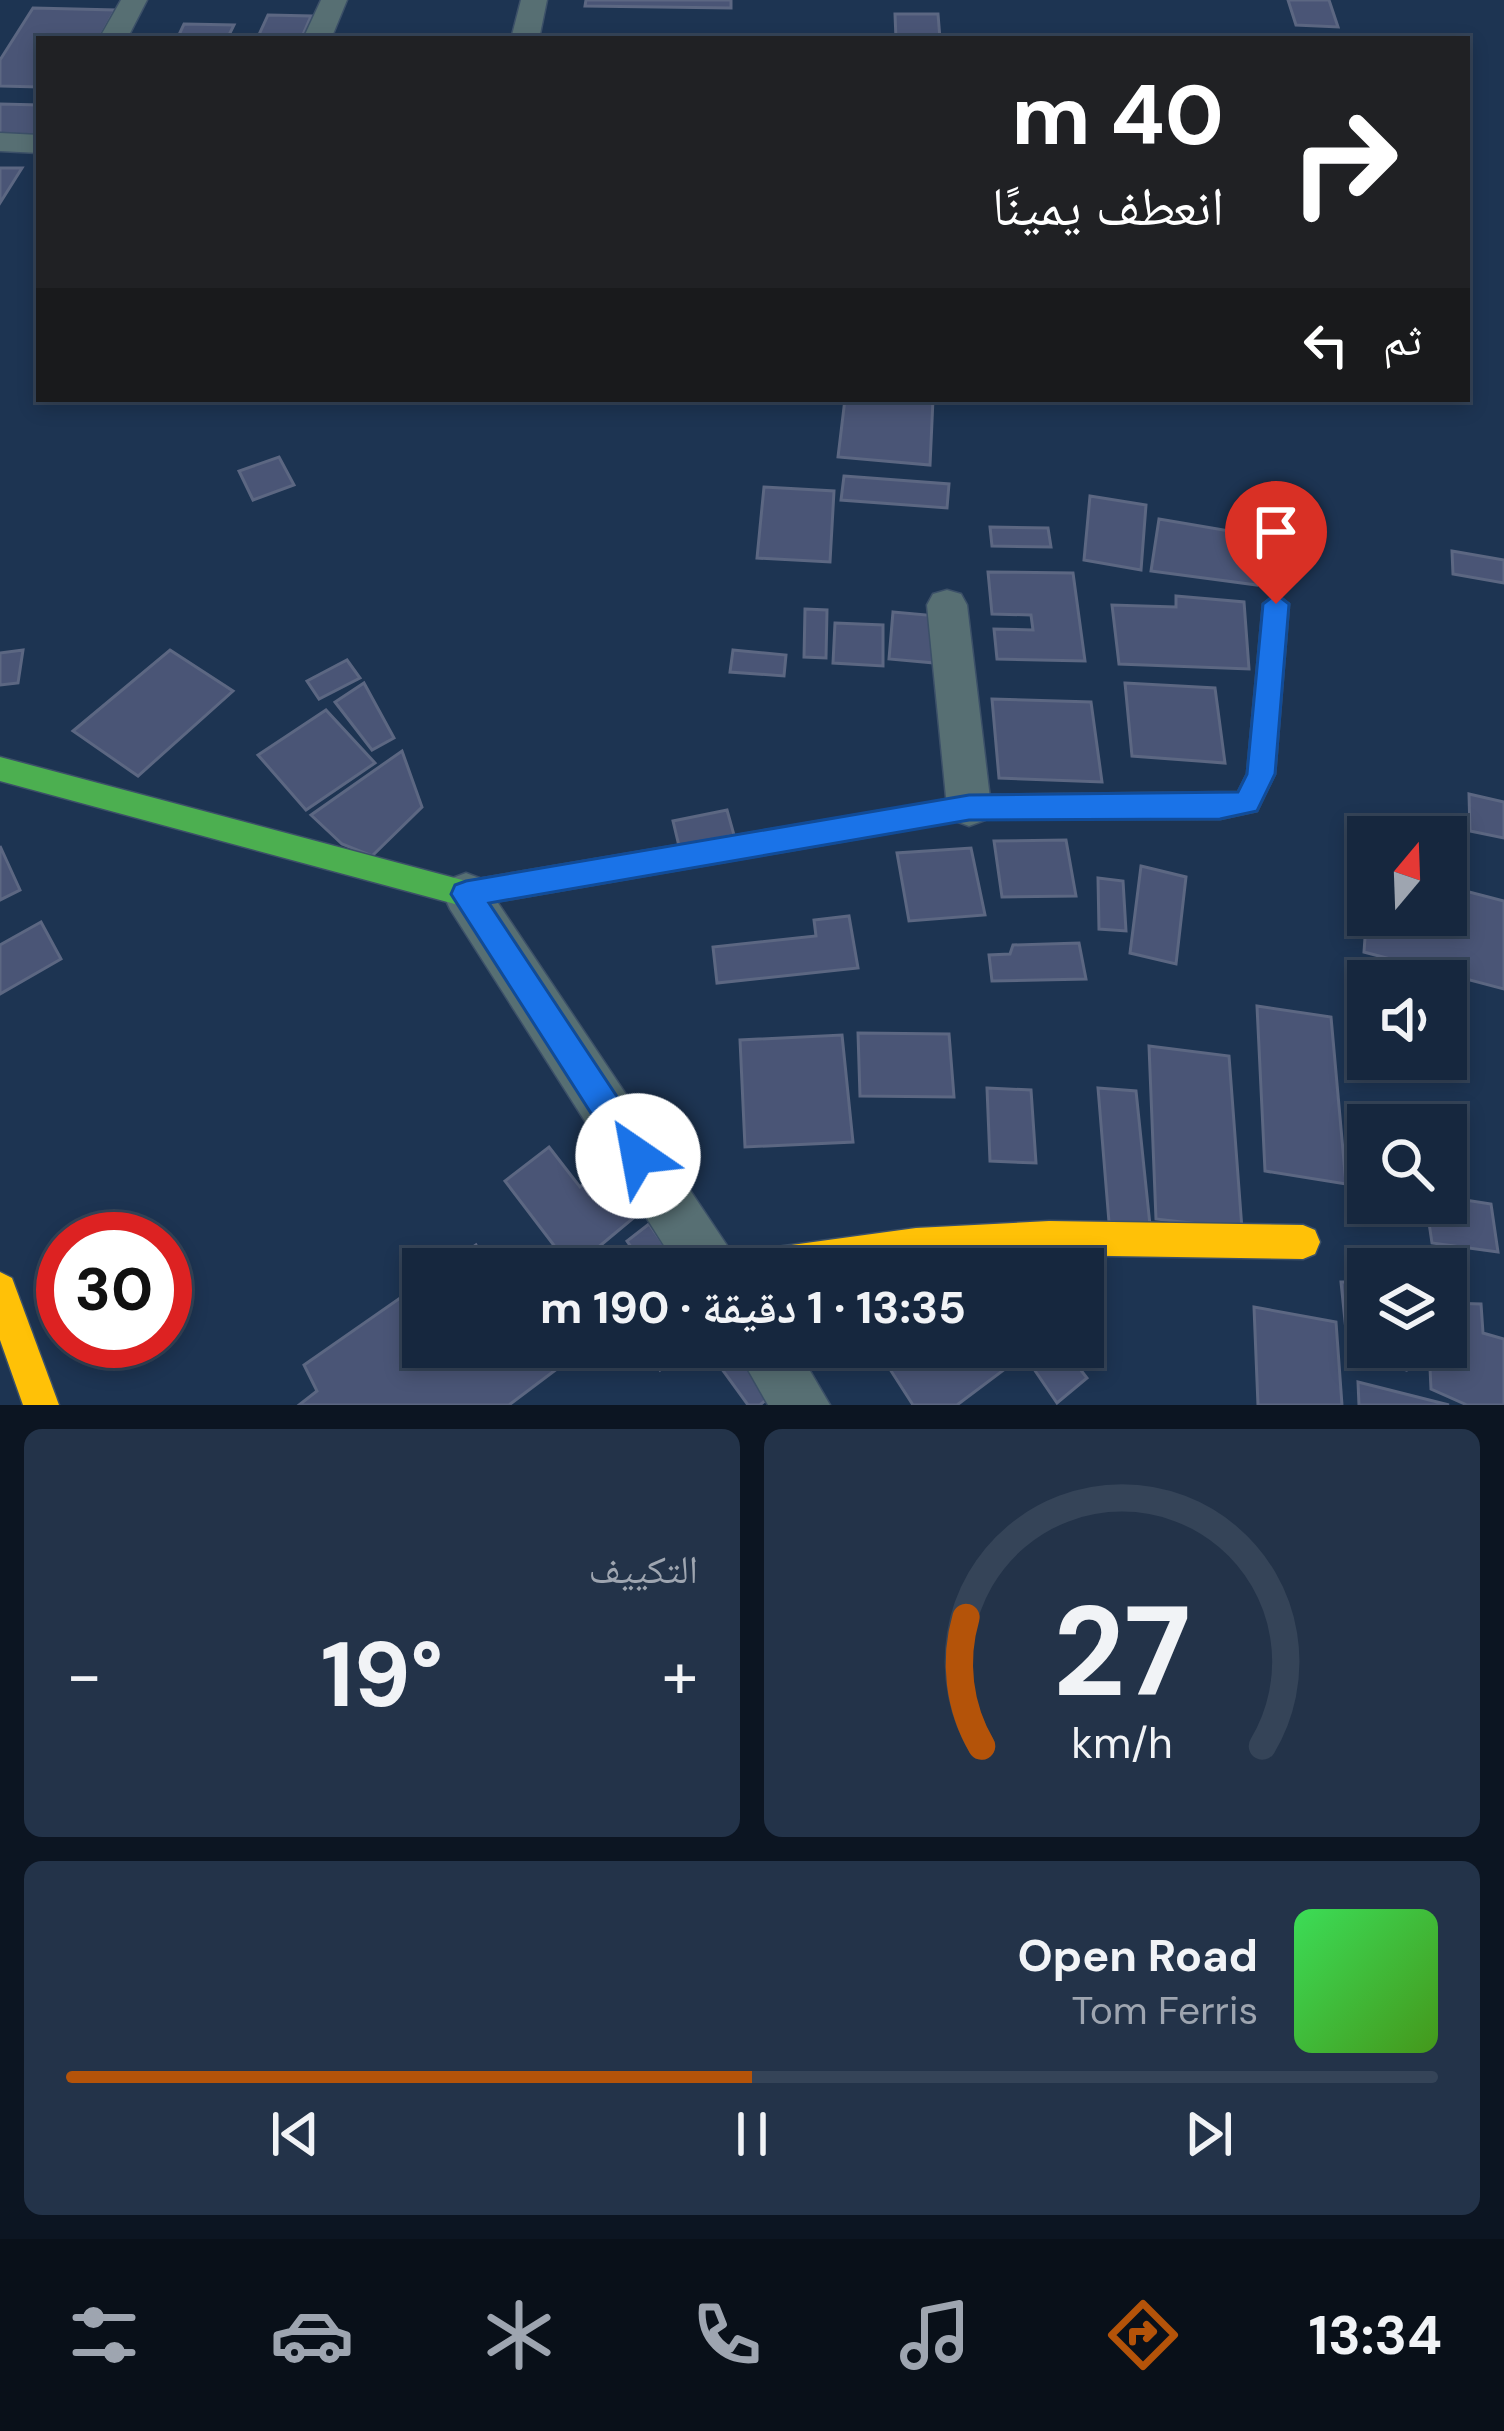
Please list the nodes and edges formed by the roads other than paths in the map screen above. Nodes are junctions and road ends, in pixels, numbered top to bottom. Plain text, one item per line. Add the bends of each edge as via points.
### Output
1 (134, 0) edge
2 (334, 0) edge
3 (534, 0) edge
4 (114, 36) edge
5 (318, 36) edge
6 (526, 36) edge
7 (0, 142) edge
8 (36, 143) edge
9 (947, 604) dead end
10 (1276, 604) dead end
11 (0, 769) edge
12 (969, 807) junction
13 (466, 894) junction
14 (1304, 1242) dead end
15 (697, 1248) edge
16 (894, 1248) edge
17 (0, 1290) edge
18 (777, 1368) edge
19 (41, 1405) edge
20 (801, 1405) edge

1 - 4 street
2 - 5 street
3 - 6 street
7 - 8 street
9 - 12 street
10 - 12 street via 1261,774 1247,802
11 - 13 street
12 - 13 street
13 - 15 street
14 - 16 street via 1049,1238
17 - 19 street
18 - 20 street

